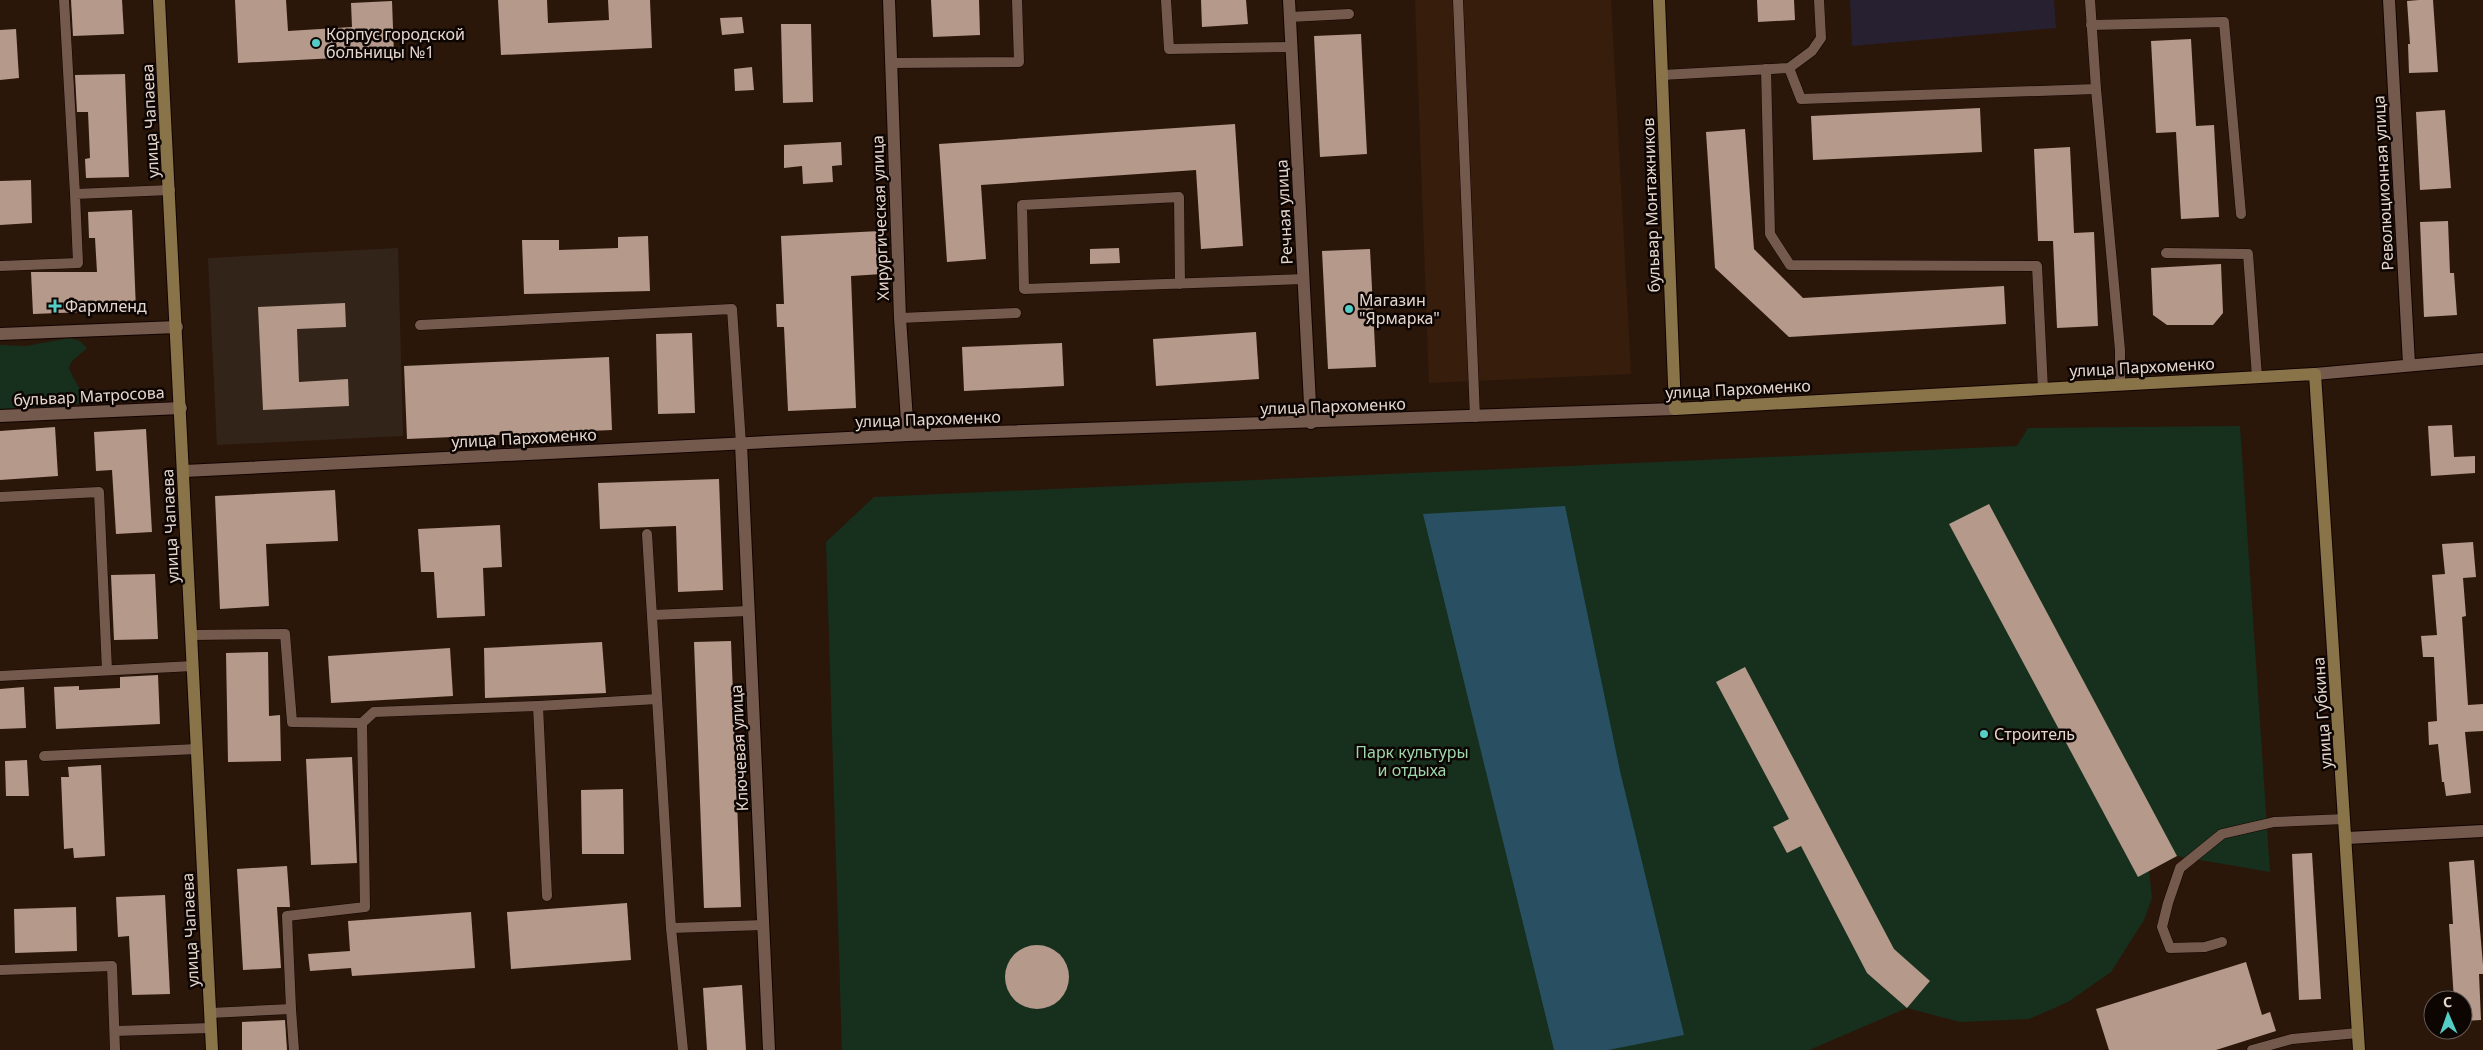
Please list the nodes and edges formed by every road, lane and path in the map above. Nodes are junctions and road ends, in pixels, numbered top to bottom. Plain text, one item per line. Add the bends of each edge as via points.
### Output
1 (64, 0) edge
2 (159, 0) edge
3 (889, 0) edge
4 (1016, 0) edge
5 (1166, 0) edge
6 (1289, 0) edge
7 (1458, 0) edge
8 (1659, 0) edge
9 (1818, 0) edge
10 (2090, 0) edge
11 (2389, 0) edge
12 (1350, 14) dead end
13 (1290, 17) junction
14 (2091, 25) junction
15 (1292, 47) junction
16 (891, 63) junction
17 (1789, 68) junction
18 (1766, 69) junction
19 (1662, 75) junction
20 (2096, 89) junction
21 (170, 190) junction
22 (76, 194) junction
23 (2241, 214) dead end
24 (2166, 253) dead end
25 (0, 266) edge
26 (1304, 279) junction
27 (1180, 284) junction
28 (1016, 313) dead end
29 (900, 318) junction
30 (420, 325) dead end
31 (177, 327) junction
32 (0, 334) edge
33 (2483, 359) edge
34 (2409, 364) junction
35 (2315, 374) junction
36 (2256, 377) junction
37 (2120, 384) junction
38 (2043, 388) junction
39 (180, 408) junction
40 (1675, 409) junction
41 (0, 416) edge
42 (1475, 417) junction
43 (1311, 423) junction
44 (908, 435) junction
45 (741, 444) junction
46 (184, 471) junction
47 (0, 497) edge
48 (647, 534) dead end
49 (749, 611) junction
50 (652, 615) junction
51 (192, 635) junction
52 (193, 666) junction
53 (107, 670) junction
54 (0, 676) edge
55 (657, 699) junction
56 (538, 706) junction
57 (362, 723) junction
58 (197, 749) junction
59 (44, 756) dead end
60 (2345, 819) junction
61 (2483, 831) edge
62 (2347, 838) junction
63 (547, 896) dead end
64 (764, 925) junction
65 (671, 928) junction
66 (2222, 942) dead end
67 (0, 970) edge
68 (291, 1009) junction
69 (210, 1013) junction
70 (211, 1028) junction
71 (115, 1031) junction
72 (2358, 1033) junction
73 (115, 1050) edge
74 (212, 1050) edge
75 (294, 1050) edge
76 (683, 1050) edge
77 (769, 1050) edge
78 (2252, 1050) edge
79 (2359, 1050) edge

1 - 22 lane
2 - 21 street, улица Чапаева
3 - 16 street, Хирургическая улица
4 - 16 lane via 1019,62
5 - 15 lane via 1169,49
6 - 13 street, Речная улица
7 - 42 lane
8 - 19 street, бульвар Монтажников
9 - 17 lane via 1821,38 1812,51
10 - 14 lane
11 - 34 street, Революционная улица
12 - 13 lane
13 - 15 street, Речная улица
14 - 20 lane
14 - 23 lane via 2224,22
15 - 26 street, Речная улица
16 - 29 street, Хирургическая улица
17 - 18 lane
17 - 20 lane via 1801,99
18 - 19 lane
18 - 38 lane via 1770,234 1790,264 2037,266
19 - 40 street, бульвар Монтажников
20 - 37 lane via 2120,350
21 - 22 lane
21 - 31 street, улица Чапаева
22 - 25 lane via 78,263
24 - 36 lane via 2248,254
26 - 27 lane
26 - 43 street, Речная улица
27 - 27 lane via 1179,197 1022,205 1024,289
28 - 29 lane
29 - 44 street, Хирургическая улица
30 - 45 lane via 732,309
31 - 32 street
31 - 39 street, улица Чапаева
33 - 34 street, улица Пархоменко
34 - 35 street, улица Пархоменко
35 - 36 street, улица Пархоменко
35 - 60 street, улица Губкина
36 - 37 street, улица Пархоменко
37 - 38 street, улица Пархоменко
38 - 40 street, улица Пархоменко
39 - 41 street, бульвар Матросова
39 - 46 street, улица Чапаева
40 - 42 street, улица Пархоменко
42 - 43 street, улица Пархоменко
43 - 44 street, улица Пархоменко
44 - 45 street, улица Пархоменко
45 - 46 street, улица Пархоменко
45 - 49 street, Ключевая улица
46 - 51 street, улица Чапаева
47 - 53 lane via 99,492
48 - 50 lane
49 - 50 lane
49 - 64 street, Ключевая улица
50 - 55 lane
51 - 52 street, улица Чапаева
51 - 57 lane via 285,634 292,722
52 - 53 lane
52 - 58 street, улица Чапаева
53 - 54 lane
55 - 56 lane
55 - 65 lane
56 - 57 lane via 374,712
56 - 63 lane
57 - 68 lane via 365,907 287,916
58 - 59 lane
58 - 69 street, улица Чапаева
60 - 62 street, улица Губкина
60 - 66 lane via 2274,822 2222,834 2180,868 2162,927 2170,948
61 - 62 street
62 - 72 street, улица Губкина
64 - 65 lane
64 - 77 street, Ключевая улица
65 - 76 lane
67 - 71 lane via 112,966
68 - 69 lane
68 - 75 lane
69 - 70 street, улица Чапаева
70 - 71 lane
70 - 74 street, улица Чапаева
71 - 73 lane
72 - 78 lane via 2292,1039
72 - 79 street, улица Губкина

